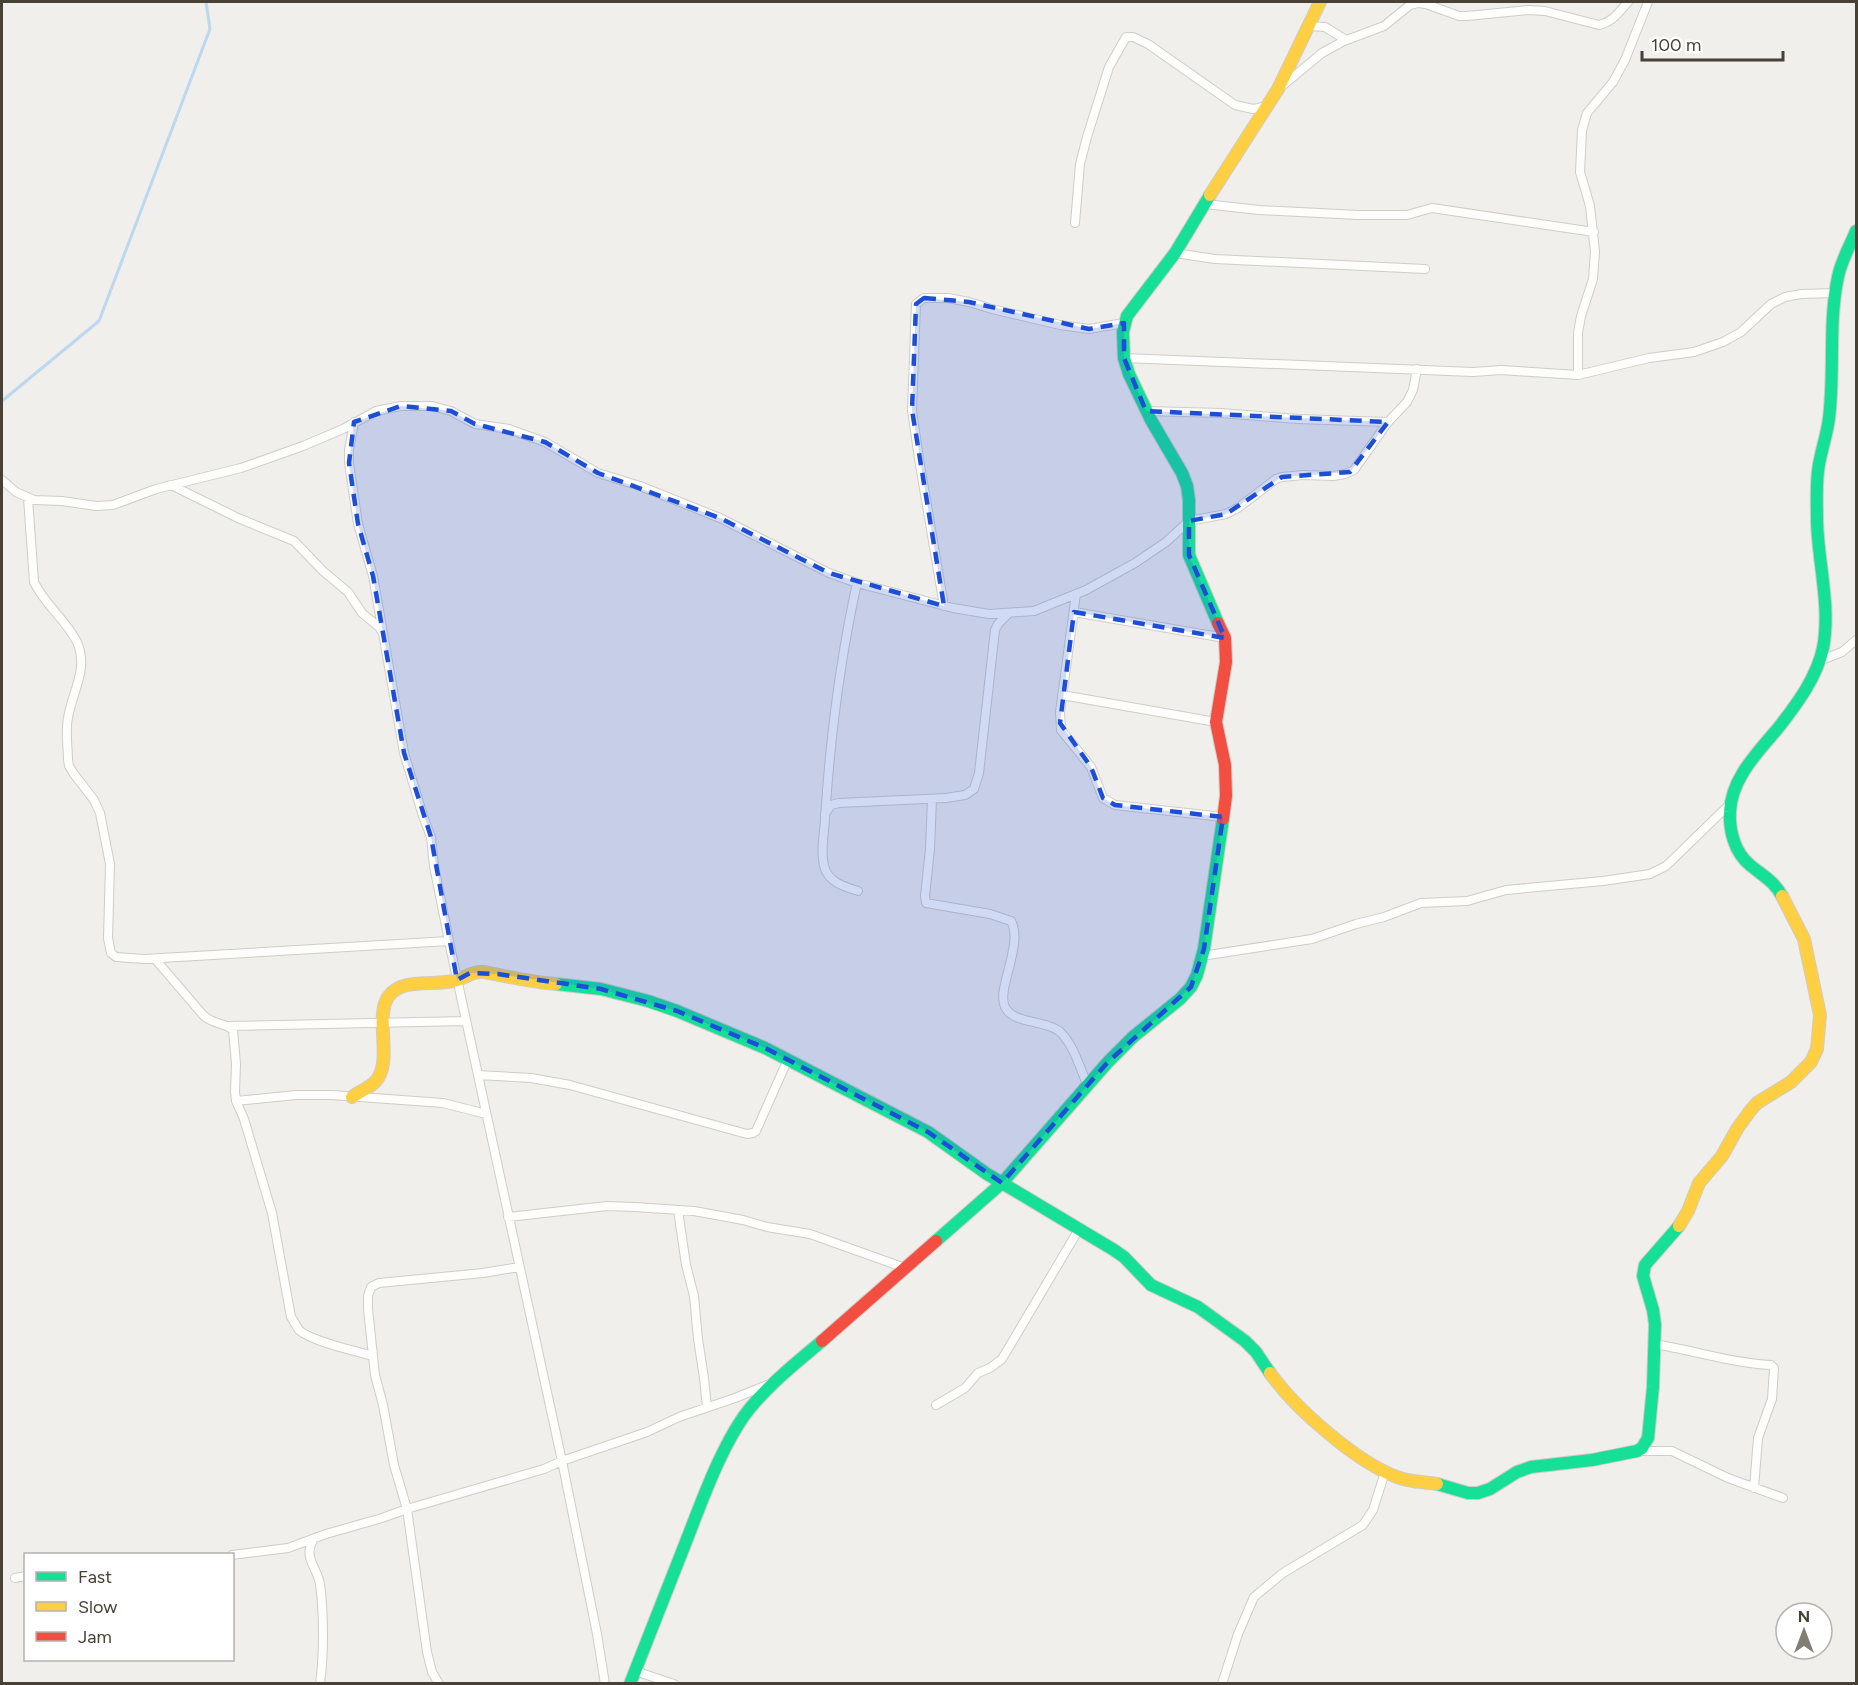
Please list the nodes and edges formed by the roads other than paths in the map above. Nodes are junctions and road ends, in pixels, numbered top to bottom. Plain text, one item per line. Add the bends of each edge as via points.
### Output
1 (1320, 2) edge
2 (1628, 2) edge
3 (1648, 2) edge
4 (1308, 26) junction
5 (1346, 40) junction
6 (1278, 89) junction
7 (1268, 106) junction
8 (1205, 204) junction
9 (1074, 223) dead end
10 (1857, 231) edge
11 (1594, 232) junction
12 (1175, 254) junction
13 (1425, 269) dead end
14 (1835, 293) junction
15 (1125, 323) junction
16 (1124, 358) junction
17 (1417, 369) junction
18 (1578, 375) junction
19 (1146, 411) junction
20 (354, 422) junction
21 (1388, 422) junction
22 (2, 480) edge
23 (171, 485) junction
24 (28, 498) junction
25 (1189, 521) junction
26 (857, 583) junction
27 (1076, 594) junction
28 (944, 606) junction
29 (1074, 612) junction
30 (1009, 613) junction
31 (382, 633) junction
32 (1225, 638) junction
33 (1857, 640) edge
34 (1819, 661) junction
35 (1062, 695) junction
36 (1216, 722) junction
37 (932, 799) junction
38 (1731, 803) junction
39 (825, 814) junction
40 (1223, 818) junction
41 (858, 891) dead end
42 (449, 941) junction
43 (1202, 956) junction
44 (155, 959) junction
45 (457, 980) junction
46 (466, 1021) junction
47 (383, 1023) junction
48 (227, 1026) junction
49 (788, 1059) junction
50 (478, 1076) junction
51 (1087, 1084) junction
52 (352, 1097) junction
53 (236, 1101) junction
54 (486, 1114) junction
55 (1002, 1183) junction
56 (678, 1210) junction
57 (508, 1217) junction
58 (1079, 1229) junction
59 (519, 1266) junction
60 (905, 1268) junction
61 (1654, 1344) junction
62 (373, 1356) junction
63 (777, 1380) junction
64 (936, 1405) dead end
65 (707, 1407) junction
66 (1637, 1450) junction
67 (562, 1461) junction
68 (1385, 1472) junction
69 (1754, 1488) junction
70 (1783, 1498) dead end
71 (407, 1509) junction
72 (313, 1540) junction
73 (234, 1555) edge
74 (24, 1576) edge
75 (15, 1578) dead end
76 (634, 1671) junction
77 (320, 1683) edge
78 (439, 1683) edge
79 (605, 1683) edge
80 (630, 1683) edge
81 (674, 1683) edge
82 (1222, 1683) edge

1 - 4 street
2 - 5 street via 1614,18 1599,25 1545,11 1459,16 1418,3 1384,26
3 - 11 street via 1618,73 1592,105 1582,130 1580,172
4 - 5 street via 1325,27
4 - 6 street
5 - 6 street via 1313,59
6 - 7 street
7 - 8 street
7 - 9 street via 1253,109 1235,105 1148,44 1126,37 1109,67 1087,137
8 - 11 street via 1358,215 1407,215 1432,208
8 - 12 street
10 - 14 street
11 - 18 street via 1593,279 1578,333
12 - 13 street
12 - 15 street
14 - 18 street via 1785,297 1771,304 1741,332 1709,348
14 - 34 street via 1830,413 1818,471 1816,512 1824,625
15 - 16 street
15 - 28 street via 1089,329 948,298 924,298 916,303 912,410
16 - 17 street
16 - 19 street
17 - 18 street
17 - 21 street via 1407,402
19 - 21 street
19 - 25 street via 1182,473 1189,500
20 - 23 street via 325,438 255,463
20 - 26 street via 385,409 432,406 475,423 509,429 556,447 598,473 710,514
20 - 31 street via 349,450 354,498
21 - 25 street via 1350,472 1282,477 1226,514
22 - 24 street
23 - 24 street via 102,506
23 - 31 street via 294,541 348,592
24 - 44 street via 34,582 76,641 81,657 80,678 68,717 69,766 100,813 110,864 111,953 129,959
25 - 27 street via 1135,563
25 - 32 street via 1189,555
26 - 28 street
26 - 39 street via 835,711
27 - 29 street
27 - 30 street via 1034,611
28 - 30 street via 979,613
29 - 32 street
29 - 35 street
30 - 37 street via 995,630 977,783 965,795
31 - 42 street via 404,753 431,837
32 - 36 street via 1226,662
33 - 34 street via 1842,652
34 - 38 street via 1789,714 1740,777
35 - 36 street
35 - 40 street via 1061,730 1090,767 1102,798 1115,805
36 - 40 street via 1225,765
37 - 39 street via 839,803
37 - 51 street via 926,903 1011,921 1014,945 1004,1005 1010,1014 1050,1026 1064,1036
38 - 43 street via 1666,866 1650,874 1506,890 1467,901 1421,903 1312,939
38 - 61 street via 1730,823 1738,851 1771,878 1804,939 1817,996 1820,1034 1811,1062 1791,1082 1757,1103 1699,1183 1676,1230 1645,1265 1643,1276 1655,1324
39 - 41 street via 825,870 839,884
40 - 43 street
42 - 44 street
42 - 45 street
43 - 51 street via 1191,987
44 - 48 street via 204,1016
45 - 46 street
45 - 47 street via 397,988 387,999
45 - 49 street via 483,972 640,997
46 - 47 street
46 - 50 street
47 - 48 street
47 - 52 street via 384,1059 380,1074 375,1082
48 - 53 street via 234,1036
49 - 50 street via 756,1131 747,1134 570,1085 531,1077
49 - 55 street via 928,1132
50 - 54 street
51 - 55 street
52 - 53 street via 310,1094
52 - 54 street via 443,1103
53 - 62 street via 272,1213 291,1317 297,1329 319,1340
54 - 57 street
55 - 58 street
55 - 60 street
56 - 57 street via 608,1206
56 - 60 street via 810,1234
56 - 65 street via 694,1296
57 - 59 street
58 - 64 street via 1002,1359
58 - 68 street via 1124,1257 1151,1285 1198,1307 1245,1341 1287,1394 1317,1424
59 - 62 street via 375,1285 369,1291 368,1309
59 - 67 street
60 - 63 street
61 - 66 street via 1648,1438
61 - 69 street via 1774,1368 1772,1398 1758,1438
62 - 71 street via 389,1447
63 - 65 street
63 - 76 street via 751,1407 717,1466
65 - 67 street
66 - 68 street via 1523,1469 1478,1493
66 - 69 street via 1672,1452
67 - 71 street
67 - 79 street
68 - 82 street via 1373,1510 1363,1525 1283,1573 1254,1597
69 - 70 street
71 - 72 street
71 - 78 street via 427,1652
72 - 73 street via 288,1548
72 - 77 street via 309,1552 320,1583
74 - 75 street
76 - 80 street
76 - 81 street

